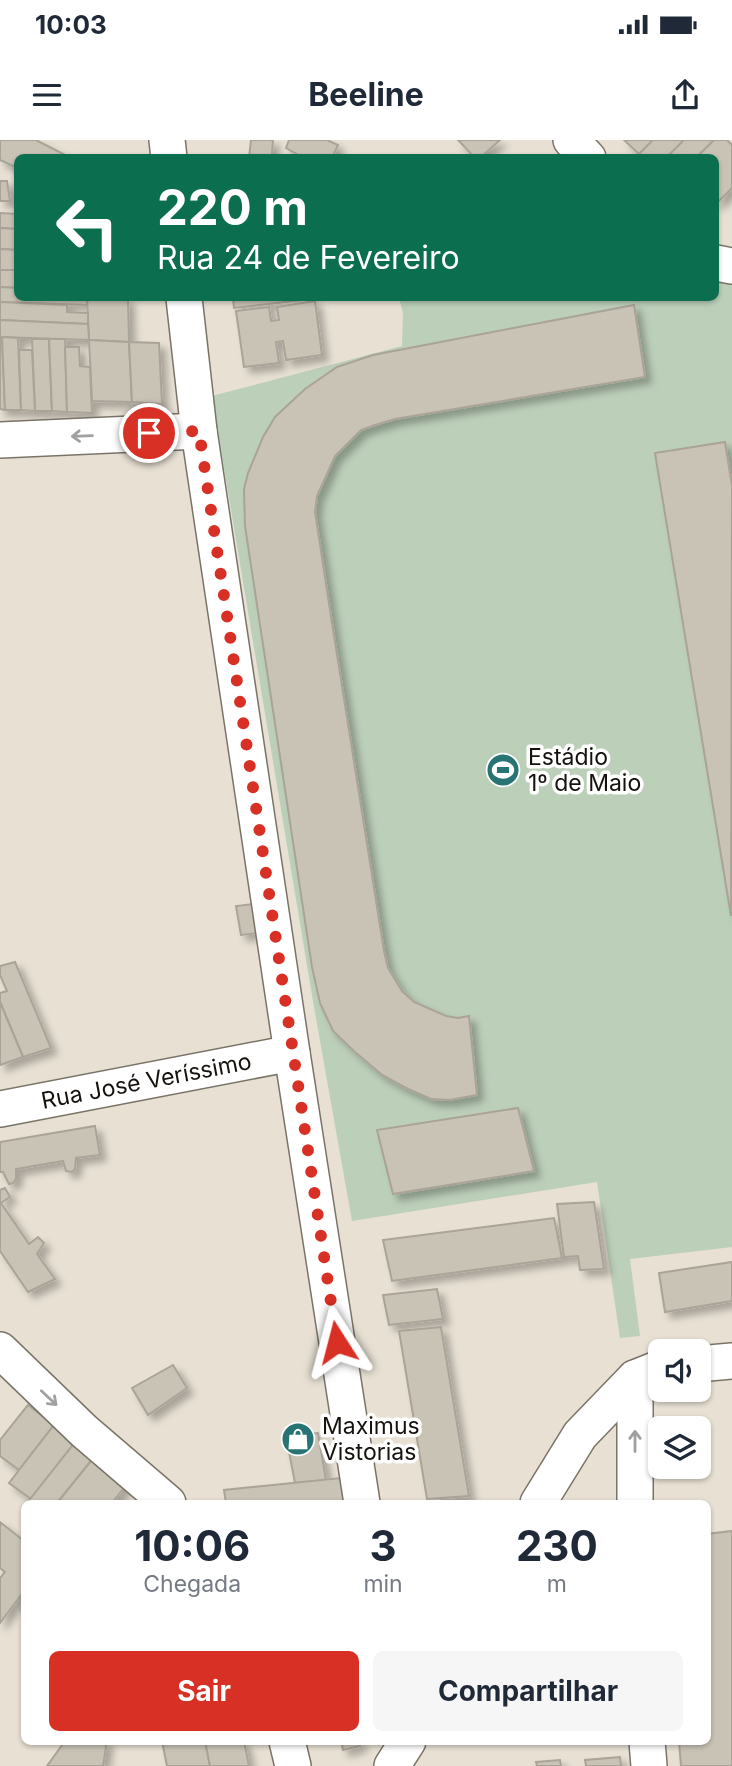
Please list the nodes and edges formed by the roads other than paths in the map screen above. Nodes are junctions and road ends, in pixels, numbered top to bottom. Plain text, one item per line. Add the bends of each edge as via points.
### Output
1 (571, 140) edge
2 (584, 154) edge
3 (184, 301) edge
4 (199, 431) junction
5 (0, 440) edge
6 (292, 1054) junction
7 (0, 1109) edge
8 (0, 1350) edge
9 (732, 1361) edge
10 (711, 1363) edge
11 (648, 1373) edge
12 (164, 1500) edge
13 (362, 1500) edge
14 (540, 1500) edge
15 (635, 1500) edge
16 (647, 1745) edge
17 (649, 1766) edge

1 - 2 street
3 - 4 street
4 -> 5 street
4 - 6 street
6 - 7 street, Rua José Veríssimo
6 - 13 street
8 -> 12 street
9 - 10 street
11 - 14 street via 580,1435
15 -> 11 street
16 - 17 street

